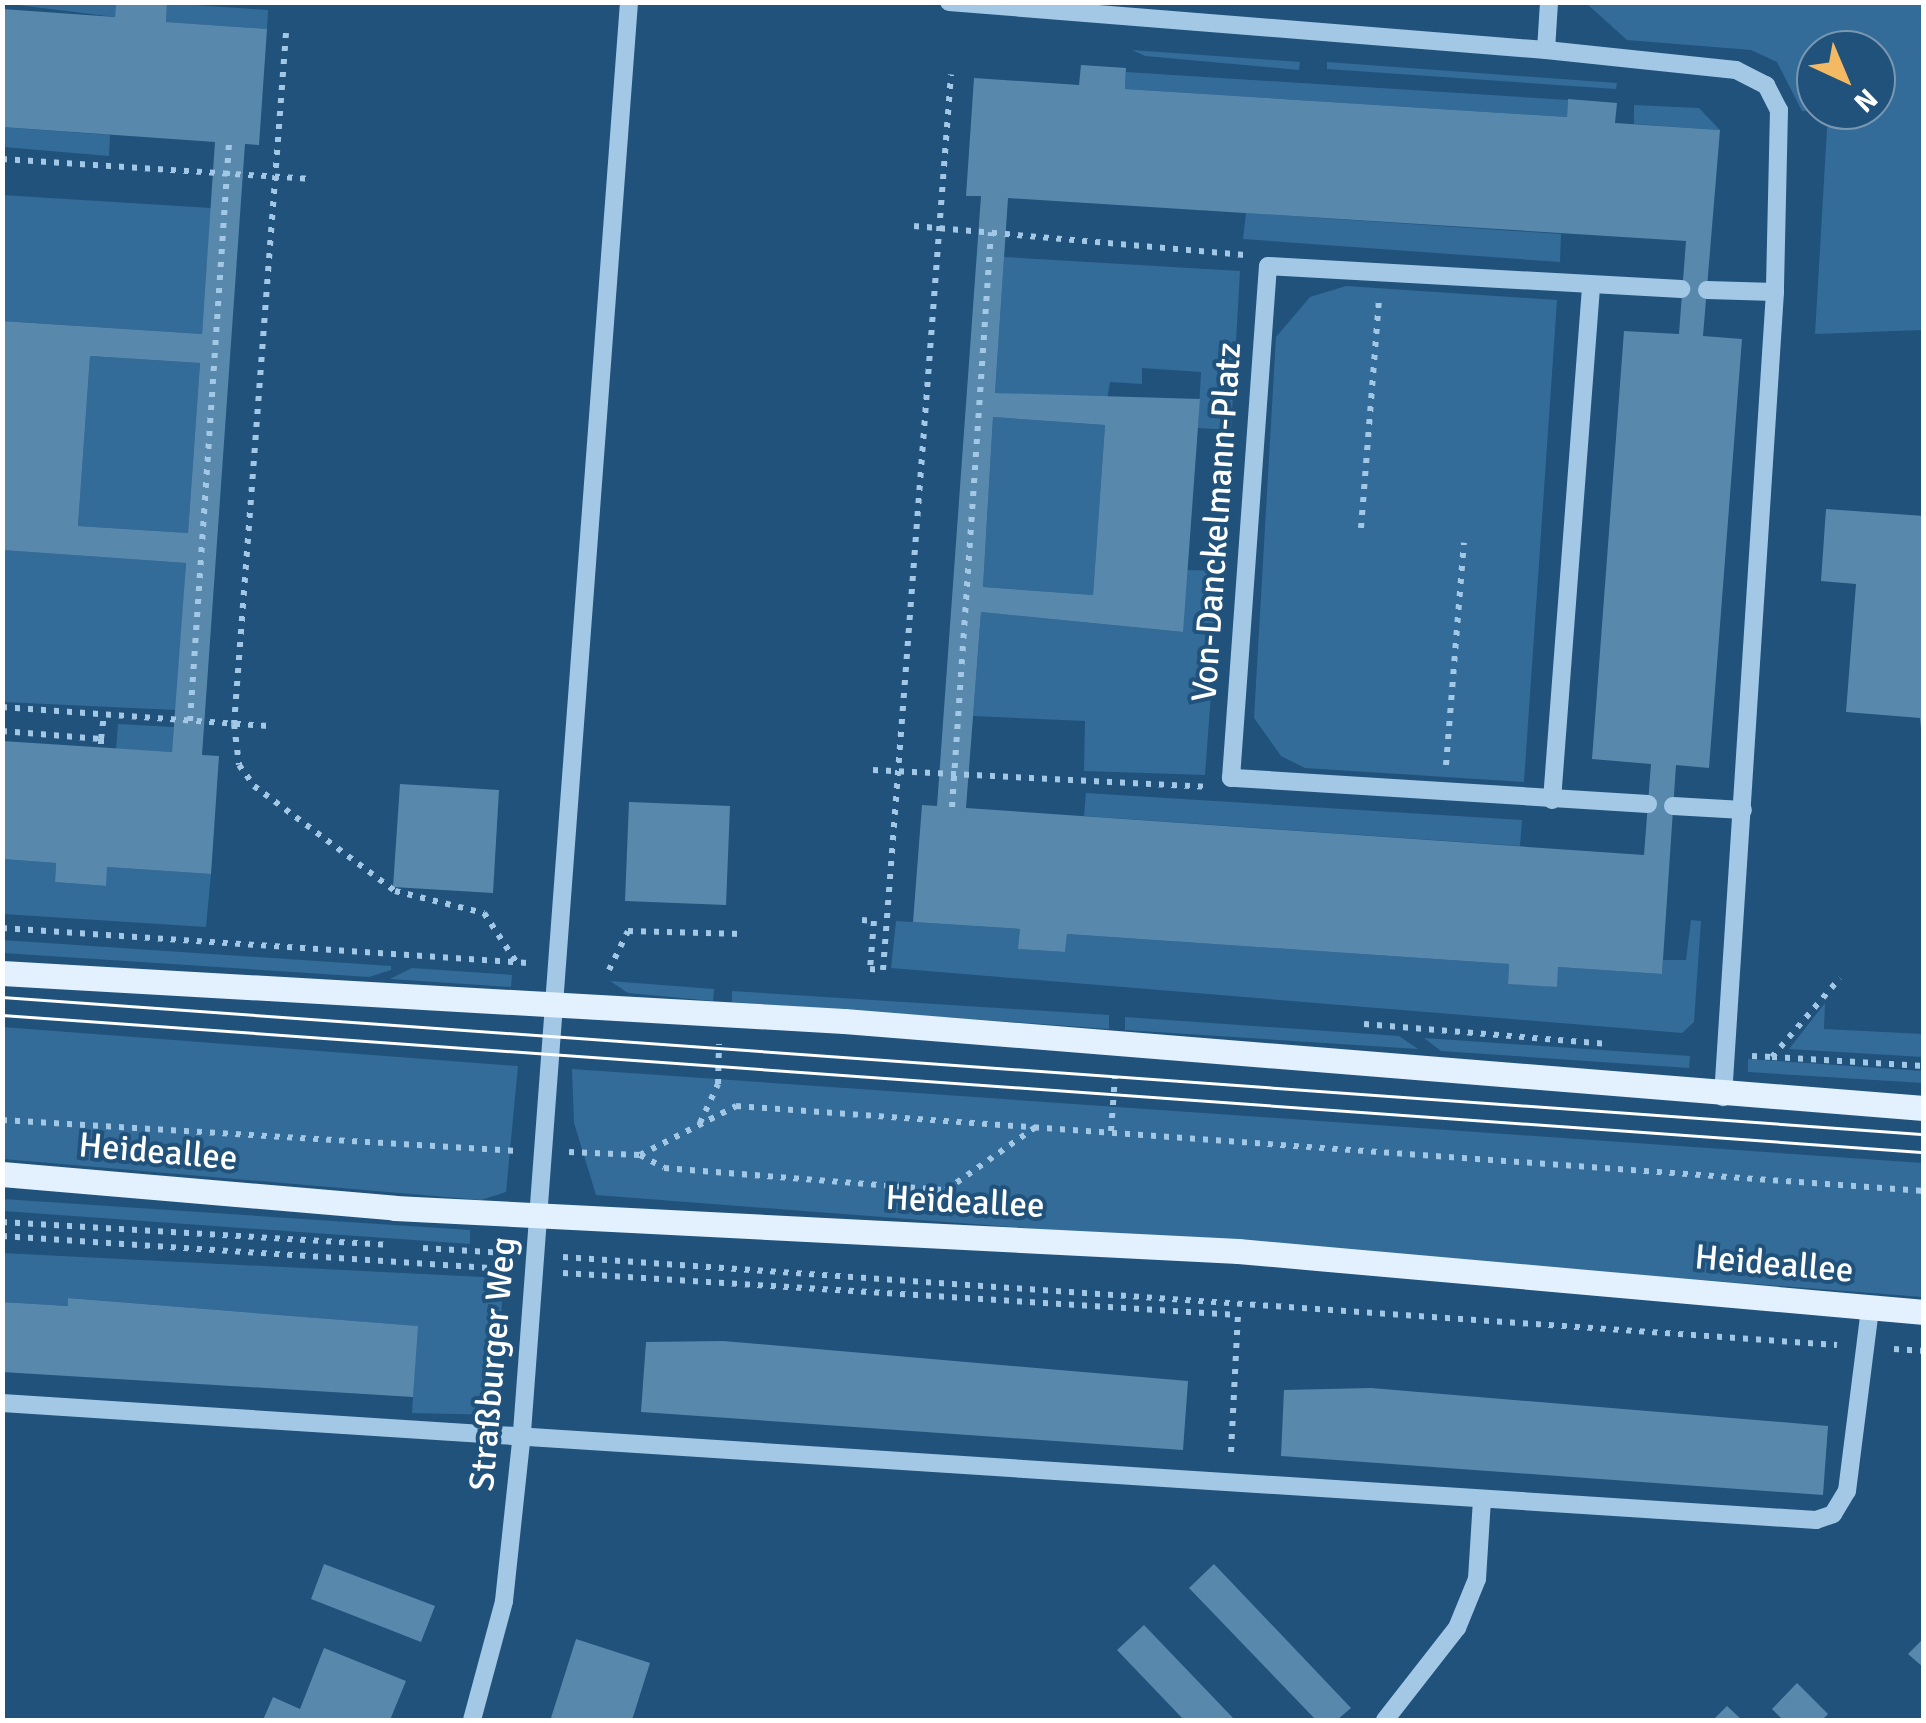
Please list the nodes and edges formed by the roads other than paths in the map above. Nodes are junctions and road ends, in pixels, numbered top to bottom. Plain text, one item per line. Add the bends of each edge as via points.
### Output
1 (629, 2) edge
2 (949, 2) edge
3 (1548, 2) edge
4 (1546, 50) junction
5 (1591, 288) junction
6 (1681, 289) dead end
7 (1708, 290) dead end
8 (1775, 292) junction
9 (1552, 800) junction
10 (1648, 804) dead end
11 (1673, 806) dead end
12 (1743, 810) junction
13 (2, 974) edge
14 (553, 1009) junction
15 (1722, 1097) junction
16 (1924, 1108) edge
17 (2, 1174) edge
18 (538, 1215) junction
19 (1870, 1308) junction
20 (1924, 1312) edge
21 (2, 1403) edge
22 (522, 1432) junction
23 (1482, 1500) junction
24 (472, 1720) edge
25 (1385, 1720) edge

1 - 14 street
2 - 4 street
3 - 4 street
4 - 8 street via 1736,70 1766,85 1780,110
5 - 6 street
5 - 9 street
5 - 9 street, Von-Danckelmann-Platz via 1268,266 1231,778
7 - 8 street
8 - 12 street
9 - 10 street
11 - 12 street
12 - 15 street
13 - 14 main road
14 - 15 main road via 864,1022
14 - 18 street, Straßburger Weg
15 - 16 main road
17 - 18 main road, Heideallee
18 - 19 main road, Heideallee via 1238,1251
18 - 22 street, Straßburger Weg
19 - 20 main road, Heideallee
19 - 23 street via 1847,1491 1833,1514
21 - 22 street via 311,1428
22 - 23 street
22 - 24 street, Straßburger Weg via 504,1602
23 - 25 street via 1477,1579 1458,1628

